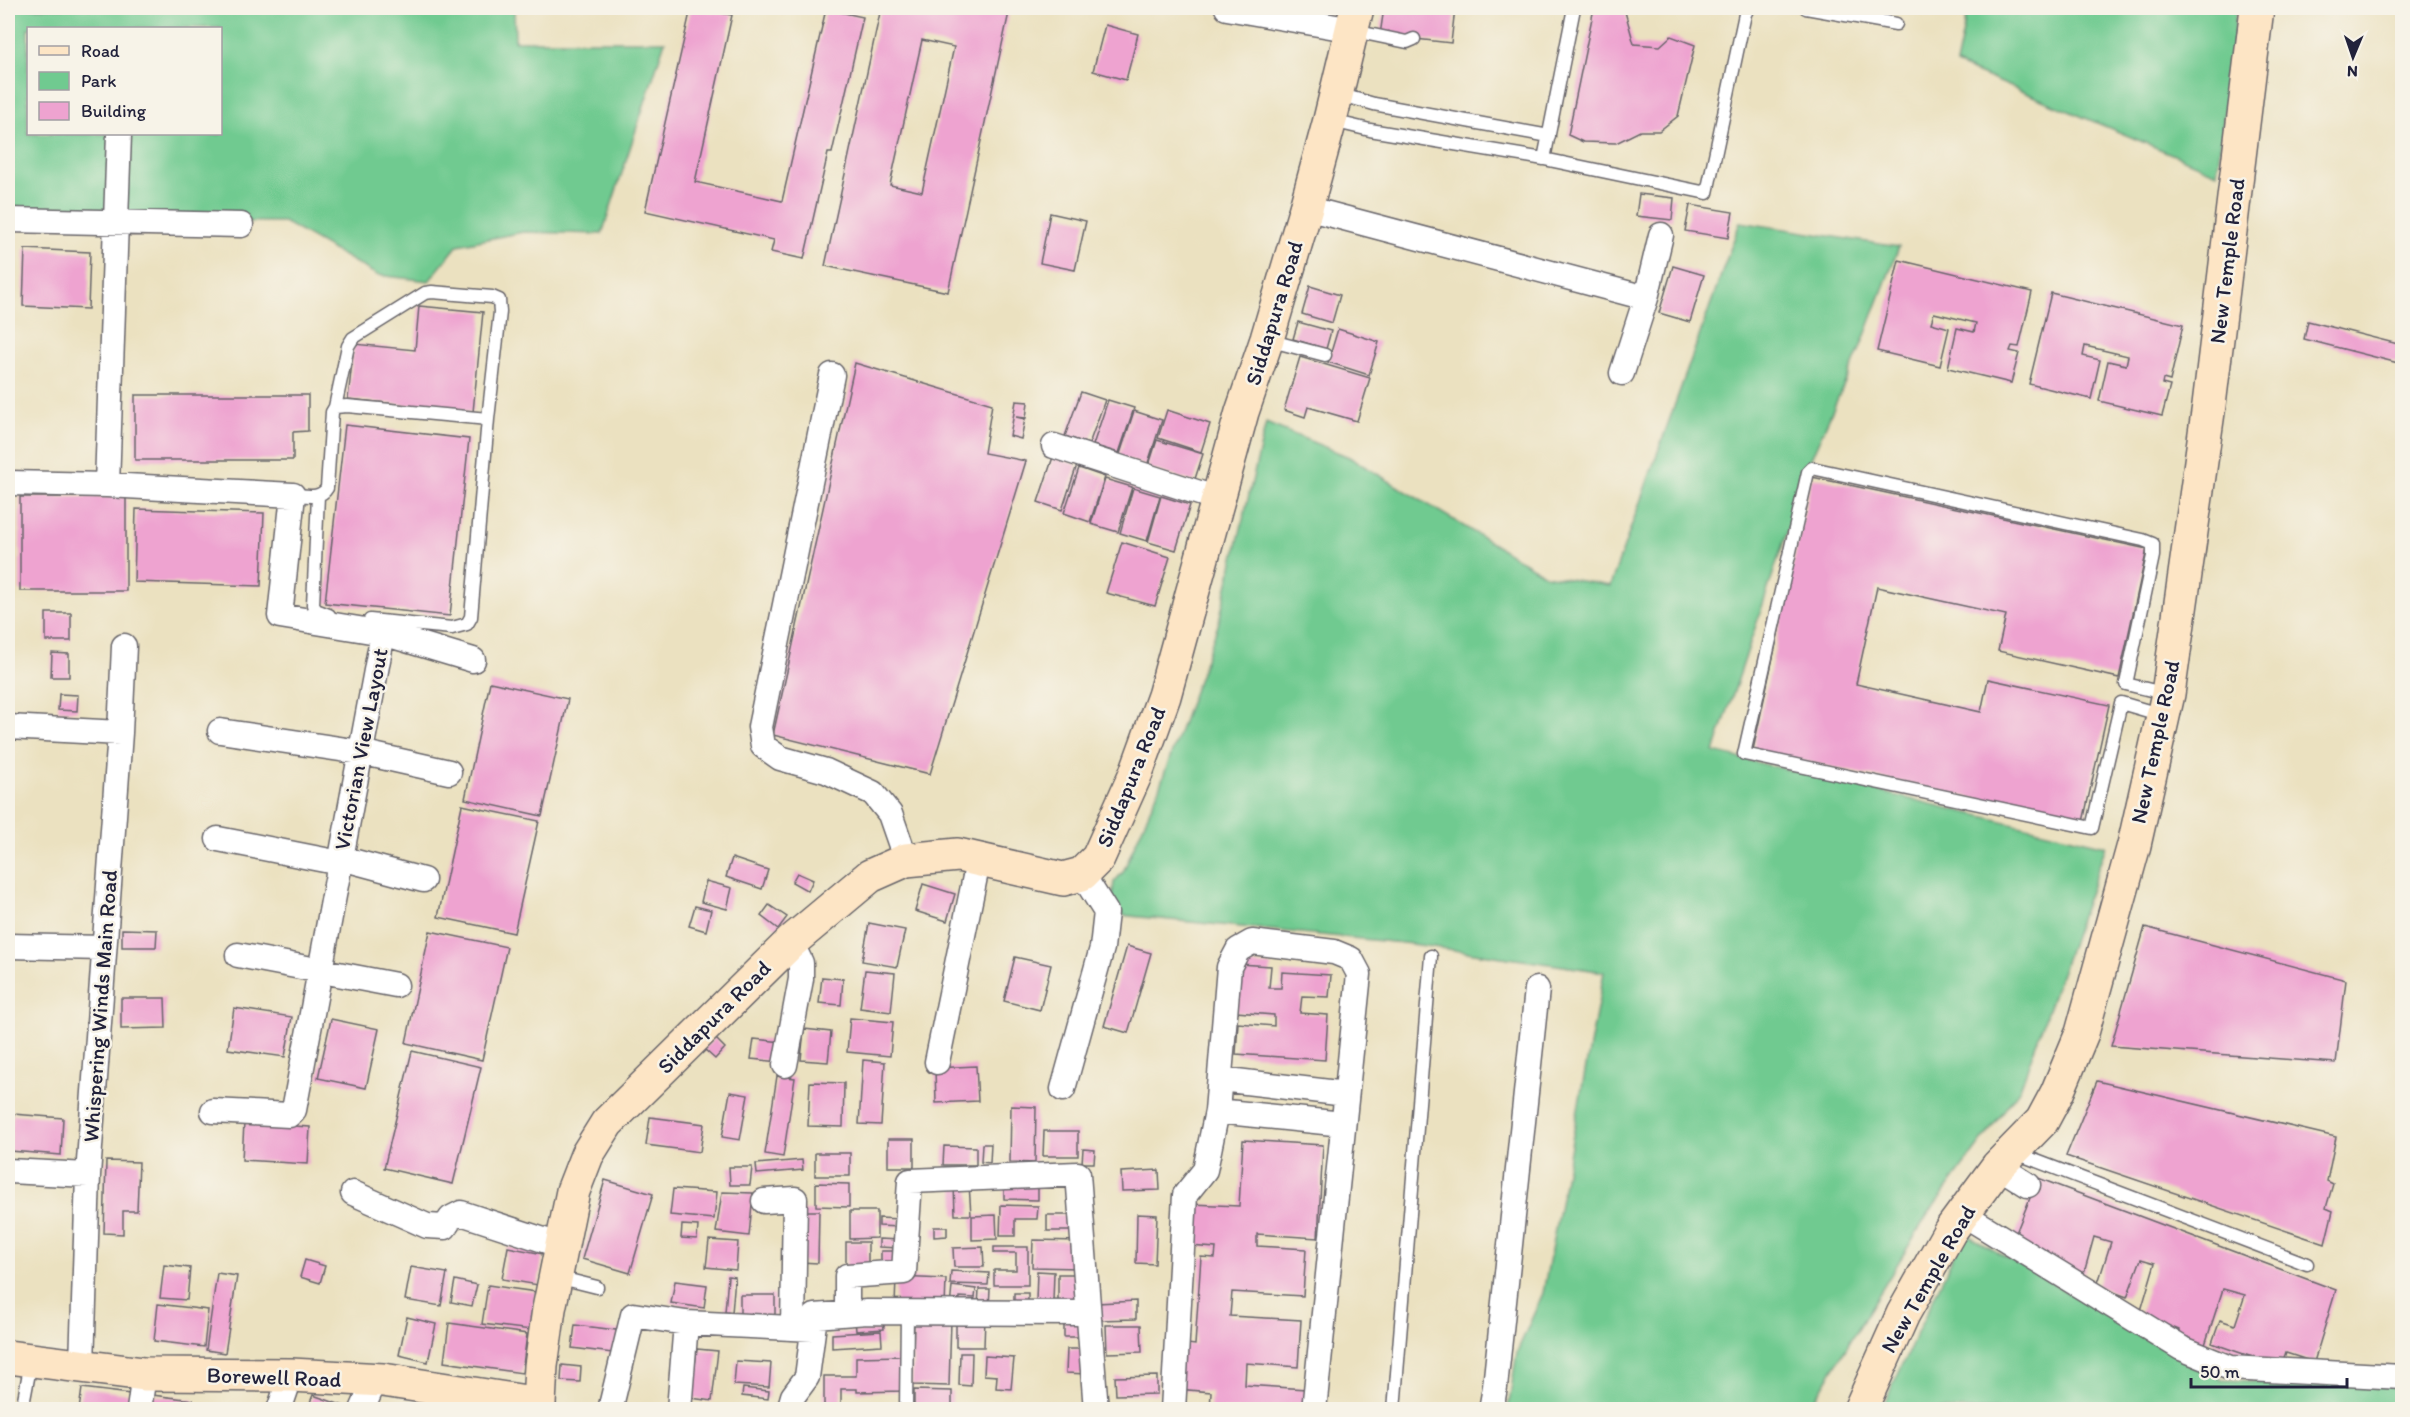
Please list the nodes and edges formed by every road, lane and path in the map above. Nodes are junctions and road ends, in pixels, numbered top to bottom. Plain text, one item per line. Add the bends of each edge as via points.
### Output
1 (1227, 8) edge
2 (1574, 8) edge
3 (1749, 8) edge
4 (1806, 8) edge
5 (2257, 8) edge
6 (1355, 19) edge
7 (1896, 24) dead end
8 (1414, 39) dead end
9 (1333, 107) junction
10 (119, 135) edge
11 (1549, 136) junction
12 (1544, 159) junction
13 (1306, 208) junction
14 (8, 220) edge
15 (116, 222) junction
16 (241, 225) dead end
17 (1661, 235) dead end
18 (1646, 298) junction
19 (1267, 339) junction
20 (1325, 355) dead end
21 (1622, 373) dead end
22 (832, 375) dead end
23 (335, 407) junction
24 (489, 419) junction
25 (1054, 446) dead end
26 (8, 483) edge
27 (107, 485) junction
28 (292, 495) junction
29 (318, 496) junction
30 (1218, 499) junction
31 (383, 633) junction
32 (124, 646) dead end
33 (473, 660) dead end
34 (2166, 704) junction
35 (8, 727) edge
36 (220, 731) dead end
37 (120, 733) junction
38 (360, 752) junction
39 (449, 772) dead end
40 (218, 839) dead end
41 (340, 860) junction
42 (906, 860) junction
43 (978, 861) junction
44 (1082, 874) junction
45 (423, 880) dead end
46 (791, 942) junction
47 (8, 946) edge
48 (105, 948) junction
49 (238, 955) dead end
50 (1431, 956) dead end
51 (320, 971) junction
52 (396, 984) dead end
53 (1537, 989) dead end
54 (937, 1062) dead end
55 (785, 1065) dead end
56 (1220, 1079) junction
57 (1063, 1089) dead end
58 (1346, 1094) junction
59 (213, 1111) dead end
60 (1217, 1111) junction
61 (1343, 1124) junction
62 (2005, 1159) junction
63 (8, 1171) edge
64 (88, 1175) junction
65 (2028, 1185) dead end
66 (352, 1193) dead end
67 (764, 1201) dead end
68 (1963, 1214) junction
69 (559, 1261) junction
70 (2307, 1264) dead end
71 (597, 1287) dead end
72 (907, 1312) junction
73 (847, 1313) junction
74 (1088, 1313) junction
75 (686, 1323) junction
76 (803, 1328) junction
77 (20, 1359) edge
78 (82, 1365) junction
79 (144, 1374) junction
80 (291, 1375) junction
81 (2403, 1377) edge
82 (375, 1380) junction
83 (541, 1407) edge
84 (21, 1410) edge
85 (139, 1410) edge
86 (279, 1410) edge
87 (362, 1410) edge
88 (610, 1410) edge
89 (679, 1410) edge
90 (789, 1410) edge
91 (906, 1410) edge
92 (1096, 1410) edge
93 (1173, 1410) edge
94 (1314, 1410) edge
95 (1394, 1410) edge
96 (1491, 1410) edge
97 (1860, 1410) edge

1 - 6 street
2 - 11 lane
3 - 12 lane via 1744,14 1707,193
4 - 7 lane
5 - 34 street, New Temple Road via 2209,405
6 - 8 lane via 1407,42
6 - 9 street, Siddapura Road
9 - 11 lane via 1374,104
9 - 12 lane via 1370,130
9 - 13 street, Siddapura Road
10 - 15 street
11 - 12 lane
13 - 18 street
13 - 19 street, Siddapura Road
14 - 15 street
15 - 16 street
15 - 27 street
17 - 18 street
18 - 21 street
19 - 20 lane
19 - 30 street, Siddapura Road
22 - 42 street via 760,727 763,746 780,758 826,771 873,793 890,814
23 - 24 lane
23 - 24 lane via 353,338 417,297 432,292 499,300
23 - 29 lane via 327,488
24 - 29 lane via 471,617 461,627 330,616 316,610 312,605
25 - 30 street
26 - 27 street
27 - 28 street
28 - 29 lane
28 - 31 street, Victorian View Layout via 280,616
30 - 44 street, Siddapura Road via 1164,696 1136,773 1098,858
31 - 33 street
31 - 38 street, Victorian View Layout
32 - 37 street, Whispering Winds Main Road
34 - 34 lane via 2126,684 2154,544 1812,468 1808,472 1744,754 2092,828 2121,703
34 - 62 street, New Temple Road via 2134,845 2082,1033 2042,1122
35 - 37 street
36 - 38 street
37 - 48 street, Whispering Winds Main Road
38 - 39 street
38 - 41 street, Victorian View Layout
40 - 41 street
41 - 45 street
41 - 51 street, Victorian View Layout
42 - 43 street, Siddapura Road via 958,855
42 - 46 street, Siddapura Road via 870,876
43 - 44 street, Siddapura Road via 1063,879
43 - 54 street
44 - 57 street via 1106,912 1102,948
46 - 55 street via 801,963 801,979
46 - 69 street, Siddapura Road via 607,1123 587,1155 573,1191
47 - 48 street
48 - 64 street, Whispering Winds Main Road
49 - 51 street
50 - 95 lane
51 - 52 street
51 - 59 street, Victorian View Layout via 294,1110 289,1115
53 - 96 street
56 - 58 street
56 - 58 street via 1229,967 1238,950 1252,942 1334,952 1352,958 1359,974
56 - 60 street
58 - 61 street
60 - 61 street
60 - 93 street via 1205,1170 1185,1195
61 - 94 street
62 - 65 street
62 - 68 street, New Temple Road
62 - 70 lane
63 - 64 street
64 - 78 street, Whispering Winds Main Road
66 - 69 street via 427,1226 445,1227 461,1213
67 - 76 street via 795,1199
68 - 81 street via 2181,1348 2230,1368
68 - 97 street, New Temple Road via 1903,1314
69 - 71 lane
69 - 83 street, Siddapura Road via 541,1366
72 - 73 street
72 - 74 street
72 - 91 lane
73 - 74 street via 847,1276 904,1272 910,1181 1078,1173
73 - 76 street via 815,1316
74 - 92 street
75 - 76 street
75 - 88 street via 633,1315
75 - 89 street
76 - 90 street via 807,1377 793,1396
77 - 78 street, Borewell Road
77 - 84 lane
78 - 79 street, Borewell Road
79 - 80 street, Borewell Road
79 - 85 street
80 - 82 street, Borewell Road
80 - 86 street
82 - 83 street, Borewell Road
82 - 87 street

